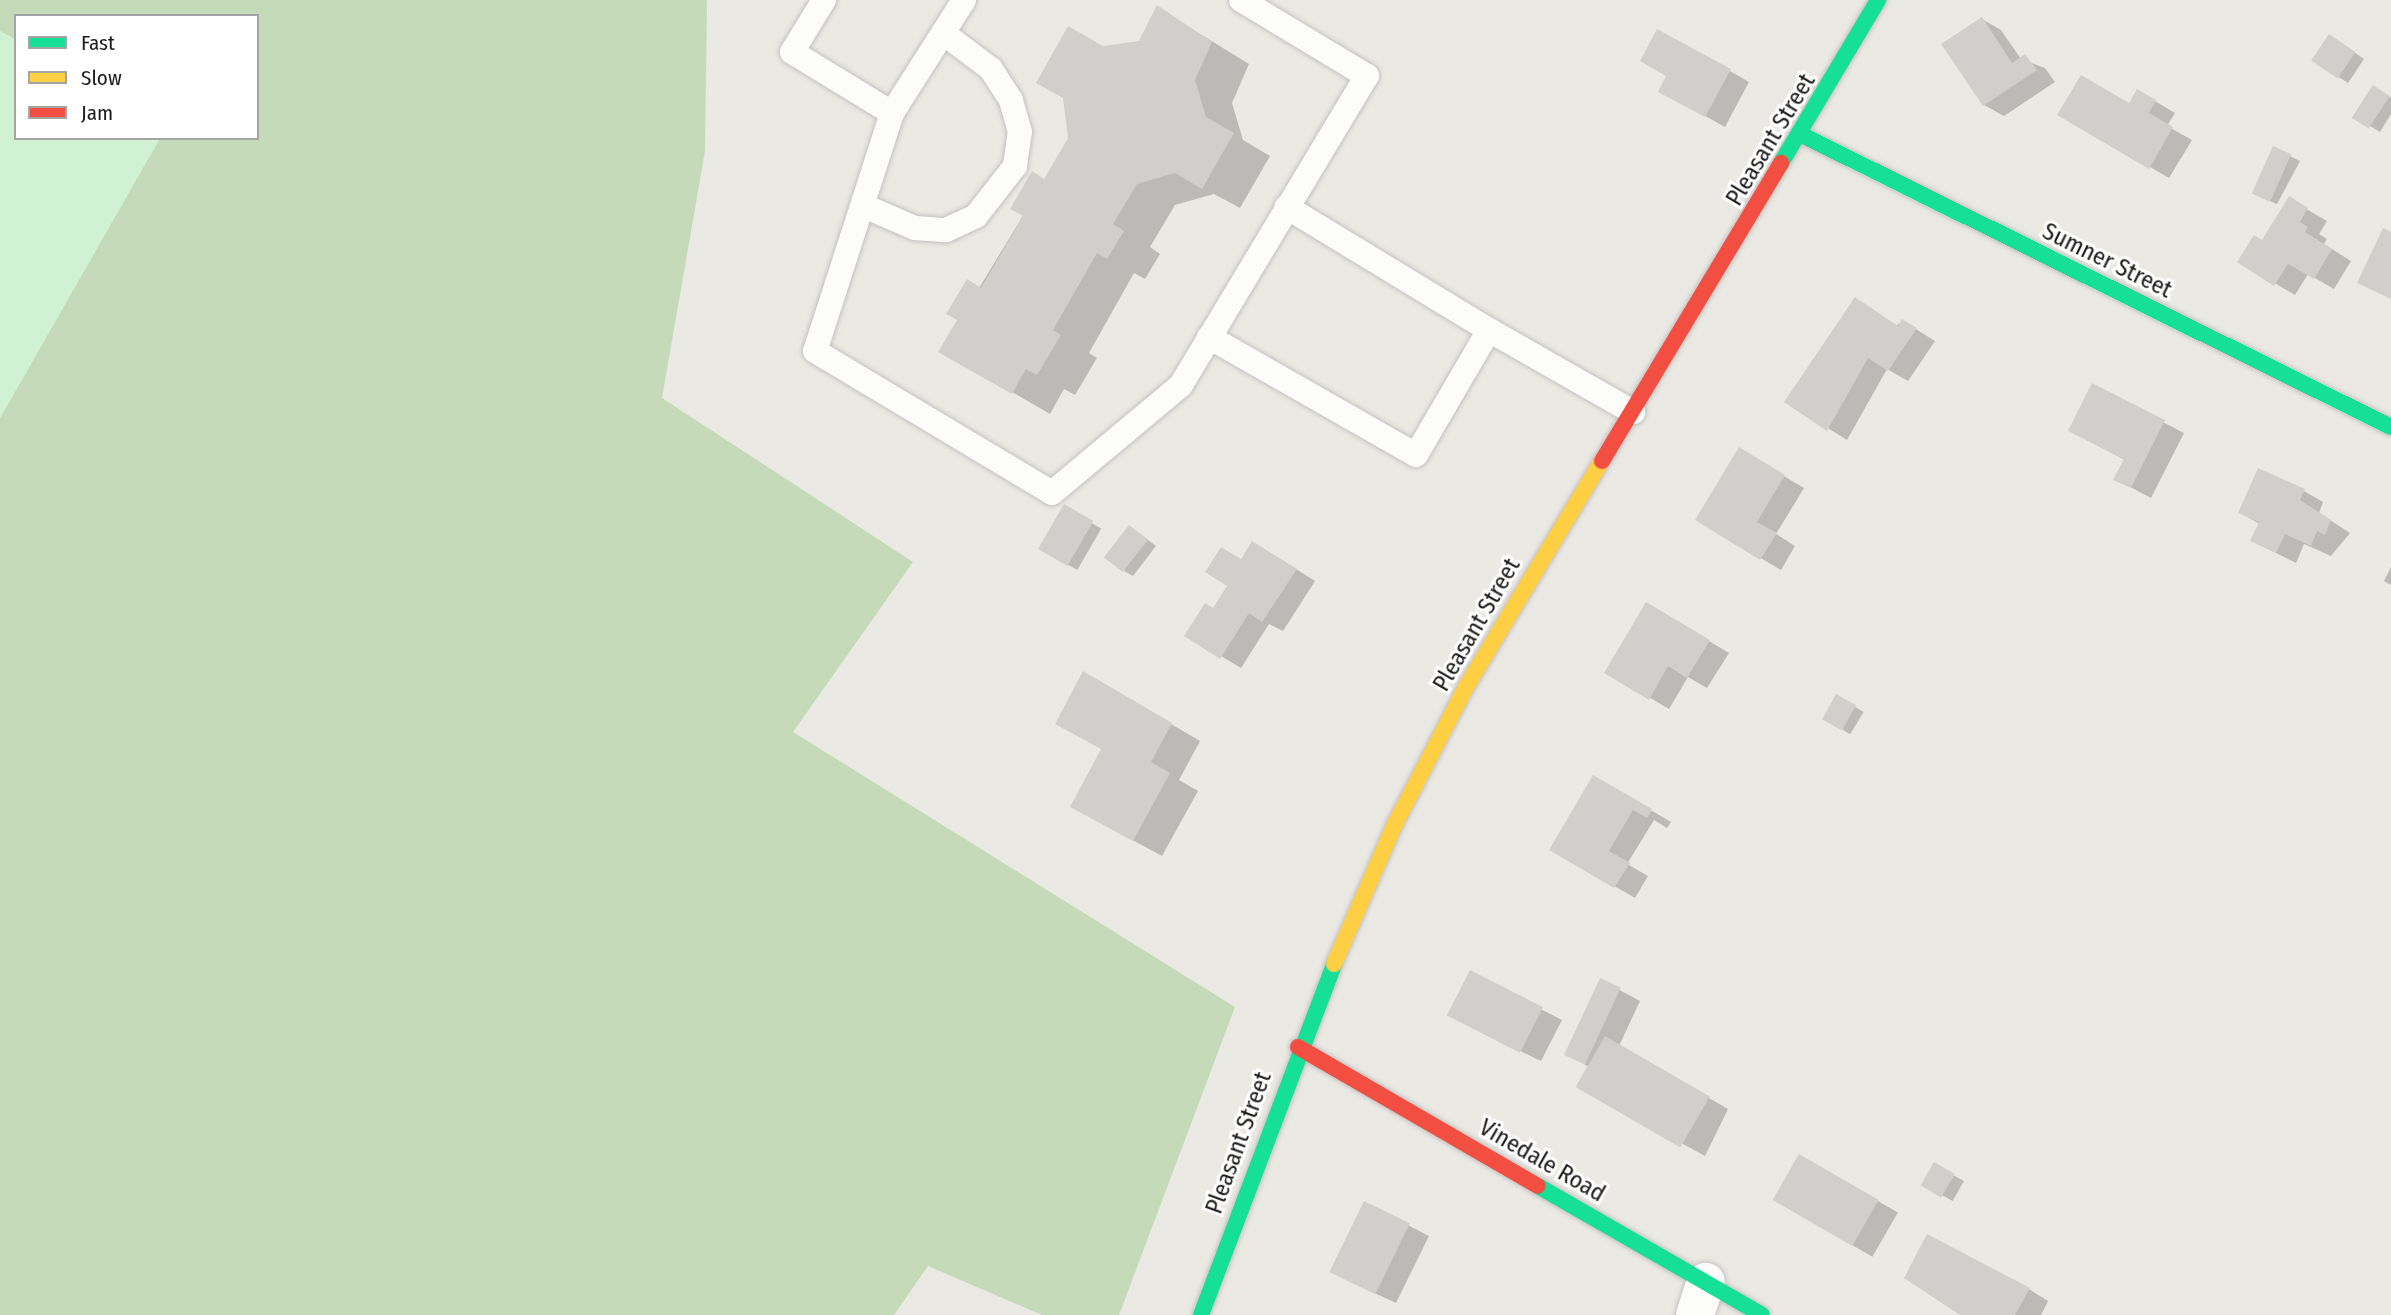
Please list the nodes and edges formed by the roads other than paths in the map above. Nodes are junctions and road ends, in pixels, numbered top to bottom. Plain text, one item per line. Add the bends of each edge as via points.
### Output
1 (824, 0) edge
2 (964, 0) edge
3 (1241, 0) edge
4 (1878, 0) edge
5 (943, 33) junction
6 (892, 113) junction
7 (1802, 135) junction
8 (864, 206) junction
9 (1287, 207) junction
10 (1489, 330) junction
11 (1209, 337) junction
12 (1633, 412) junction
13 (2391, 427) edge
14 (1298, 1046) junction
15 (1701, 1299) edge
16 (1201, 1315) edge
17 (1762, 1315) edge

1 - 6 lane via 792,52
2 - 5 lane
3 - 9 lane via 1367,76
4 - 7 main road, Pleasant Street
5 - 6 lane
5 - 8 lane via 990,69 1011,100 1020,132 1014,166 976,216 946,230 915,228
6 - 8 lane
7 - 12 main road, Pleasant Street
7 - 13 main road, Sumner Street
8 - 11 lane via 815,351 1052,493 1181,384
9 - 10 lane
9 - 11 lane
10 - 11 lane via 1416,455
10 - 12 lane
12 - 14 main road, Pleasant Street via 1466,687 1395,824
14 - 15 main road, Vinedale Road
14 - 16 main road, Pleasant Street
15 - 17 main road, Vinedale Road

